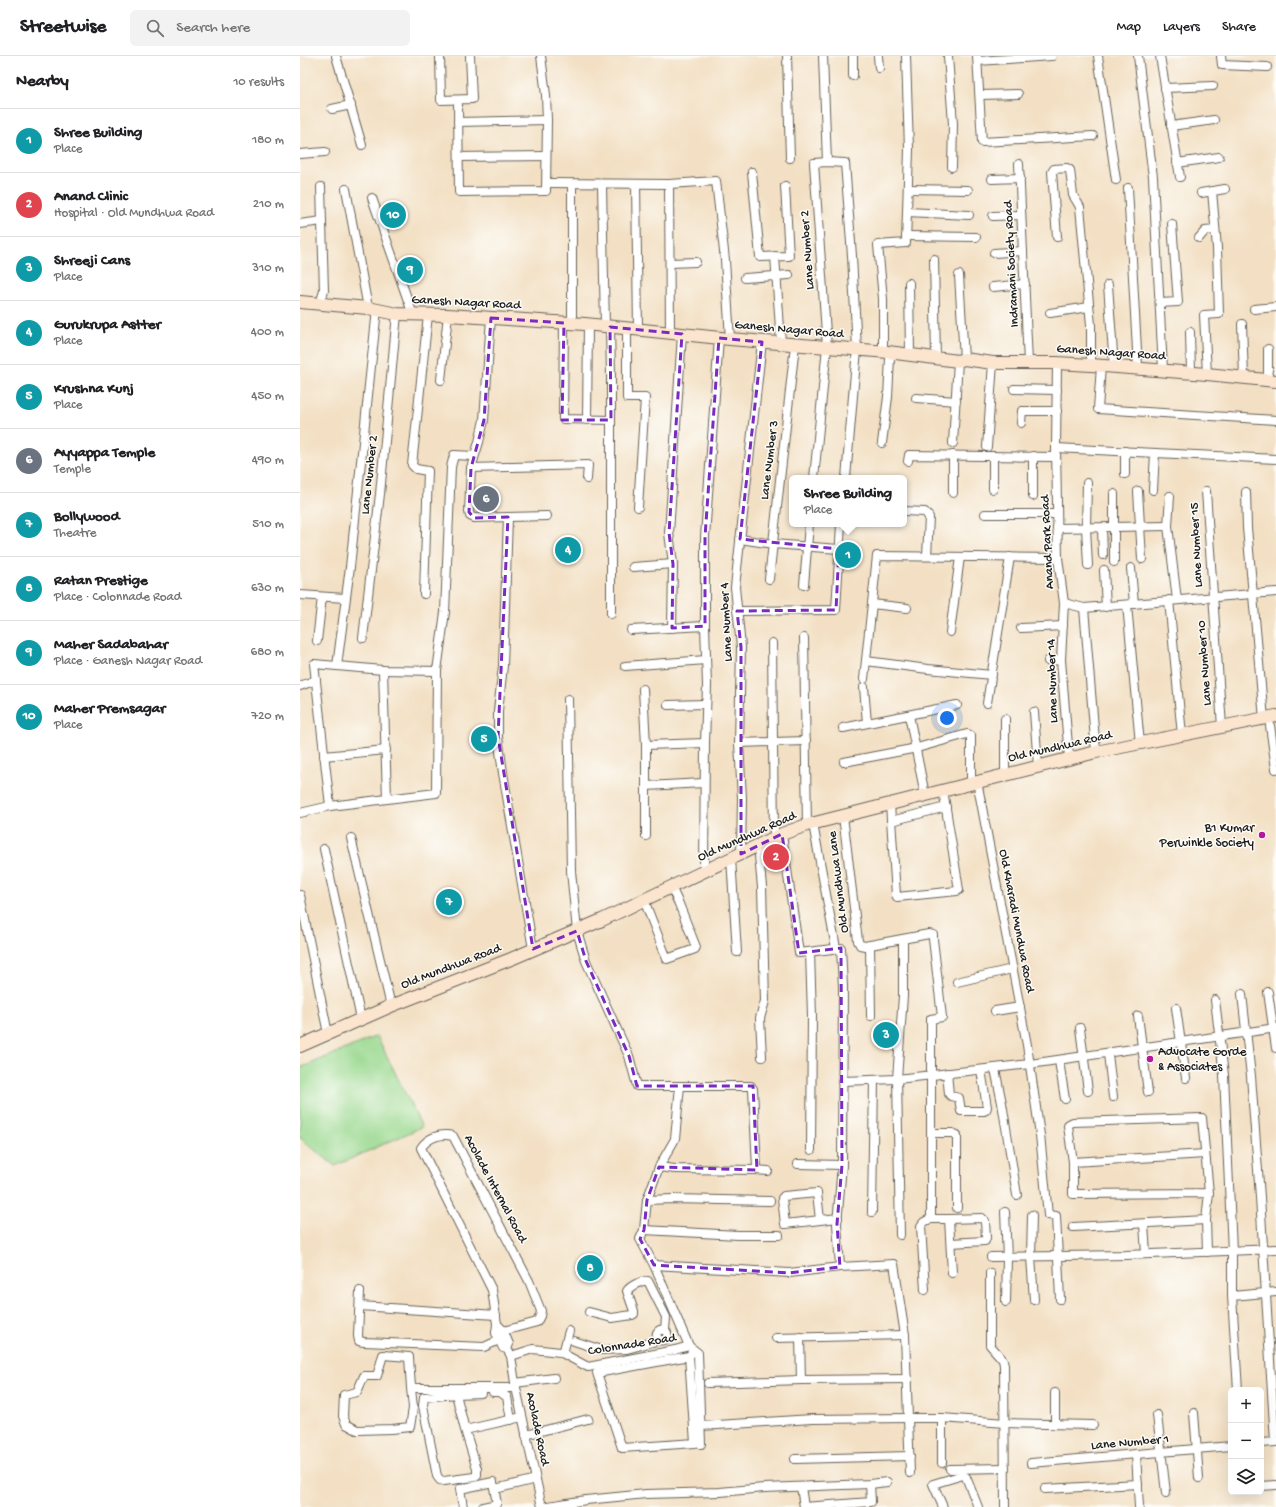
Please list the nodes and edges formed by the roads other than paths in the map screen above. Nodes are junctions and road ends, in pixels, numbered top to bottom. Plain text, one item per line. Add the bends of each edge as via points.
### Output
1 (336, 56) edge
2 (440, 56) edge
3 (470, 56) edge
4 (541, 56) edge
5 (787, 56) edge
6 (823, 56) edge
7 (852, 56) edge
8 (878, 56) edge
9 (906, 56) edge
10 (948, 56) edge
11 (1052, 56) edge
12 (1098, 56) edge
13 (1138, 56) edge
14 (1160, 56) edge
15 (1221, 56) edge
16 (978, 59) edge
17 (1267, 67) dead end
18 (879, 68) dead end
19 (853, 76) dead end
20 (1213, 86) dead end
21 (1165, 88) junction
22 (1018, 94) dead end
23 (980, 95) junction
24 (351, 105) junction
25 (458, 105) dead end
26 (332, 109) dead end
27 (547, 120) junction
28 (1214, 120) dead end
29 (458, 122) junction
30 (1171, 126) junction
31 (1093, 136) dead end
32 (362, 145) dead end
33 (325, 152) dead end
34 (300, 154) edge
35 (546, 156) junction
36 (459, 157) junction
37 (1219, 157) dead end
38 (790, 158) dead end
39 (827, 162) junction
40 (1177, 163) junction
41 (1019, 164) dead end
42 (952, 168) dead end
43 (752, 172) dead end
44 (1180, 176) dead end
45 (1020, 178) junction
46 (992, 179) dead end
47 (1116, 180) dead end
48 (547, 183) junction
49 (572, 184) junction
50 (602, 184) junction
51 (636, 184) junction
52 (669, 184) junction
53 (785, 186) dead end
54 (321, 187) dead end
55 (1128, 188) dead end
56 (908, 189) junction
57 (346, 190) dead end
58 (968, 190) dead end
59 (1225, 190) dead end
60 (1212, 191) junction
61 (1201, 193) dead end
62 (372, 198) dead end
63 (907, 212) junction
64 (969, 215) dead end
65 (1021, 215) junction
66 (993, 216) dead end
67 (322, 221) junction
68 (300, 224) edge
69 (1172, 224) dead end
70 (1215, 230) junction
71 (906, 236) junction
72 (976, 237) dead end
73 (1058, 237) dead end
74 (1198, 238) dead end
75 (1023, 250) junction
76 (994, 253) dead end
77 (775, 256) junction
78 (934, 259) dead end
79 (696, 262) dead end
80 (670, 263) junction
81 (789, 274) dead end
82 (959, 275) dead end
83 (776, 276) junction
84 (745, 278) dead end
85 (909, 283) dead end
86 (1025, 284) junction
87 (1108, 285) dead end
88 (993, 287) dead end
89 (300, 302) edge
90 (1160, 303) junction
91 (320, 304) junction
92 (1089, 307) junction
93 (1276, 307) edge
94 (1254, 308) dead end
95 (373, 309) junction
96 (1050, 313) dead end
97 (397, 314) junction
98 (413, 315) junction
99 (428, 315) junction
100 (448, 315) junction
101 (491, 318) junction
102 (568, 323) junction
103 (588, 324) junction
104 (1242, 324) dead end
105 (608, 326) junction
106 (632, 329) junction
107 (1190, 332) dead end
108 (676, 333) junction
109 (725, 338) junction
110 (762, 342) junction
111 (781, 343) junction
112 (795, 345) junction
113 (827, 347) junction
114 (1268, 349) dead end
115 (856, 350) junction
116 (886, 353) junction
117 (910, 355) junction
118 (936, 358) junction
119 (961, 360) junction
120 (993, 363) junction
121 (1028, 363) junction
122 (1057, 363) junction
123 (1096, 366) junction
124 (1114, 367) junction
125 (1138, 368) junction
126 (1163, 370) junction
127 (1191, 372) junction
128 (1207, 374) junction
129 (1244, 378) junction
130 (441, 380) dead end
131 (1272, 380) edge
132 (1014, 389) dead end
133 (1057, 390) junction
134 (916, 398) dead end
135 (956, 401) junction
136 (1056, 411) junction
137 (587, 420) junction
138 (611, 420) junction
139 (1276, 420) edge
140 (1021, 423) dead end
141 (882, 443) dead end
142 (953, 443) dead end
143 (987, 447) dead end
144 (1056, 448) junction
145 (1125, 451) junction
146 (1155, 453) junction
147 (953, 455) junction
148 (474, 456) junction
149 (993, 456) junction
150 (1033, 456) junction
151 (1056, 457) junction
152 (1276, 459) edge
153 (908, 461) dead end
154 (471, 468) junction
155 (1124, 474) dead end
156 (814, 475) edge
157 (846, 475) edge
158 (587, 479) dead end
159 (1087, 483) dead end
160 (993, 489) dead end
161 (1153, 490) dead end
162 (1138, 492) dead end
163 (1206, 492) dead end
164 (1246, 492) dead end
165 (953, 493) dead end
166 (1114, 494) dead end
167 (1033, 496) dead end
168 (1170, 496) dead end
169 (638, 507) dead end
170 (907, 511) edge
171 (985, 514) dead end
172 (1057, 514) junction
173 (547, 516) dead end
174 (508, 517) junction
175 (1168, 526) junction
176 (809, 527) edge
177 (841, 527) edge
178 (1115, 527) junction
179 (1140, 527) junction
180 (1057, 528) junction
181 (1086, 528) junction
182 (1102, 528) junction
183 (740, 539) junction
184 (773, 544) junction
185 (806, 546) junction
186 (839, 549) junction
187 (1103, 555) dead end
188 (927, 556) junction
189 (960, 556) junction
190 (1010, 557) junction
191 (1058, 558) junction
192 (1142, 559) dead end
193 (1114, 562) dead end
194 (673, 564) junction
195 (1088, 565) dead end
196 (633, 566) dead end
197 (1131, 568) dead end
198 (1104, 570) dead end
199 (769, 579) dead end
200 (804, 585) dead end
201 (1276, 592) edge
202 (424, 594) dead end
203 (1254, 595) junction
204 (300, 596) edge
205 (322, 597) junction
206 (345, 598) junction
207 (1212, 598) junction
208 (1168, 600) junction
209 (1177, 600) junction
210 (1064, 603) junction
211 (872, 604) junction
212 (1130, 604) junction
213 (1106, 607) junction
214 (907, 608) dead end
215 (1084, 608) junction
216 (737, 611) junction
217 (611, 614) dead end
218 (705, 626) junction
219 (1063, 626) junction
220 (672, 628) junction
221 (1021, 628) dead end
222 (631, 630) dead end
223 (950, 632) dead end
224 (363, 638) dead end
225 (804, 638) dead end
226 (317, 641) dead end
227 (772, 643) dead end
228 (706, 660) junction
229 (1061, 660) junction
230 (866, 661) junction
231 (1048, 661) dead end
232 (337, 666) junction
233 (625, 666) dead end
234 (383, 670) junction
235 (438, 671) junction
236 (992, 675) junction
237 (316, 680) junction
238 (300, 686) edge
239 (643, 689) dead end
240 (568, 699) dead end
241 (987, 703) dead end
242 (706, 704) junction
243 (668, 705) dead end
244 (957, 705) dead end
245 (1034, 712) dead end
246 (909, 714) junction
247 (1270, 717) edge
248 (1005, 718) dead end
249 (867, 723) junction
250 (1222, 727) junction
251 (843, 728) dead end
252 (1182, 735) junction
253 (806, 741) junction
254 (739, 742) junction
255 (773, 742) junction
256 (705, 743) junction
257 (1140, 744) junction
258 (646, 745) junction
259 (917, 748) junction
260 (386, 750) junction
261 (1096, 752) junction
262 (324, 756) junction
263 (1069, 758) junction
264 (844, 762) dead end
265 (1038, 766) junction
266 (1276, 769) edge
267 (1005, 774) junction
268 (974, 782) junction
269 (704, 783) junction
270 (646, 786) junction
271 (943, 790) junction
272 (926, 795) junction
273 (386, 799) junction
274 (890, 804) junction
275 (330, 806) junction
276 (946, 807) junction
277 (300, 813) edge
278 (843, 816) junction
279 (891, 821) junction
280 (810, 824) junction
281 (646, 836) dead end
282 (778, 836) junction
283 (351, 838) dead end
284 (758, 845) junction
285 (324, 849) dead end
286 (736, 856) junction
287 (704, 872) junction
288 (671, 887) junction
289 (300, 895) edge
290 (644, 900) junction
291 (577, 931) junction
292 (903, 939) junction
293 (870, 945) junction
294 (836, 948) junction
295 (533, 949) junction
296 (737, 952) dead end
297 (810, 952) junction
298 (1012, 969) junction
299 (957, 982) dead end
300 (1268, 992) dead end
301 (1242, 994) dead end
302 (1215, 1000) dead end
303 (391, 1006) junction
304 (1020, 1007) junction
305 (1176, 1008) dead end
306 (995, 1011) dead end
307 (871, 1016) dead end
308 (1138, 1016) dead end
309 (361, 1019) junction
310 (1080, 1028) dead end
311 (1275, 1029) edge
312 (328, 1034) junction
313 (1246, 1034) junction
314 (1219, 1037) junction
315 (1181, 1043) junction
316 (300, 1046) edge
317 (1142, 1048) junction
318 (1276, 1048) edge
319 (1108, 1054) junction
320 (762, 1056) dead end
321 (1084, 1057) junction
322 (1059, 1061) junction
323 (1030, 1064) junction
324 (995, 1068) junction
325 (981, 1070) junction
326 (947, 1073) junction
327 (931, 1075) junction
328 (1186, 1078) dead end
329 (897, 1079) junction
330 (874, 1080) junction
331 (842, 1081) junction
332 (680, 1086) junction
333 (1088, 1091) dead end
334 (1148, 1092) dead end
335 (1113, 1097) dead end
336 (1065, 1099) dead end
337 (931, 1133) junction
338 (811, 1150) dead end
339 (1206, 1154) junction
340 (1072, 1162) junction
341 (798, 1164) dead end
342 (842, 1165) junction
343 (660, 1167) junction
344 (756, 1170) junction
345 (768, 1171) dead end
346 (1209, 1193) junction
347 (1017, 1195) dead end
348 (647, 1200) junction
349 (770, 1201) dead end
350 (957, 1208) dead end
351 (872, 1212) dead end
352 (1005, 1212) dead end
353 (930, 1214) dead end
354 (1032, 1215) dead end
355 (838, 1218) junction
356 (949, 1219) junction
357 (820, 1220) junction
358 (1206, 1220) junction
359 (1144, 1224) junction
360 (1073, 1227) dead end
361 (644, 1230) junction
362 (779, 1235) dead end
363 (900, 1235) dead end
364 (951, 1243) junction
365 (1276, 1249) edge
366 (1263, 1250) junction
367 (1232, 1251) junction
368 (1207, 1252) junction
369 (1146, 1254) junction
370 (1059, 1256) junction
371 (991, 1257) dead end
372 (1031, 1257) junction
373 (1007, 1258) junction
374 (654, 1265) junction
375 (840, 1267) junction
376 (952, 1273) dead end
377 (990, 1273) dead end
378 (925, 1290) dead end
379 (360, 1291) dead end
380 (1266, 1292) junction
381 (1276, 1292) edge
382 (1232, 1296) junction
383 (1060, 1299) dead end
384 (1034, 1300) dead end
385 (1006, 1302) dead end
386 (360, 1306) junction
387 (589, 1312) dead end
388 (496, 1315) junction
389 (569, 1331) dead end
390 (499, 1332) junction
391 (906, 1335) junction
392 (800, 1337) junction
393 (776, 1338) dead end
394 (663, 1340) junction
395 (574, 1341) dead end
396 (675, 1350) junction
397 (691, 1351) junction
398 (509, 1352) junction
399 (563, 1353) junction
400 (554, 1378) dead end
401 (908, 1379) junction
402 (801, 1380) junction
403 (708, 1383) dead end
404 (515, 1385) junction
405 (1238, 1387) edge
406 (411, 1388) junction
407 (1055, 1393) dead end
408 (456, 1394) junction
409 (1194, 1413) dead end
410 (1158, 1415) dead end
411 (522, 1417) junction
412 (909, 1418) junction
413 (942, 1418) junction
414 (588, 1419) dead end
415 (511, 1420) junction
416 (1005, 1423) junction
417 (1055, 1424) junction
418 (1093, 1425) dead end
419 (701, 1426) junction
420 (465, 1430) junction
421 (526, 1435) junction
422 (1276, 1442) edge
423 (1264, 1443) edge
424 (701, 1444) dead end
425 (1228, 1446) edge
426 (1197, 1449) junction
427 (1162, 1452) junction
428 (1136, 1454) junction
429 (910, 1456) junction
430 (795, 1459) dead end
431 (942, 1463) dead end
432 (1030, 1463) dead end
433 (1005, 1468) junction
434 (950, 1469) dead end
435 (910, 1474) dead end
436 (1199, 1478) dead end
437 (536, 1479) junction
438 (887, 1482) dead end
439 (870, 1484) junction
440 (1138, 1484) junction
441 (1276, 1485) edge
442 (1264, 1486) edge
443 (801, 1487) junction
444 (495, 1489) junction
445 (1045, 1489) dead end
446 (1166, 1493) dead end
447 (463, 1507) edge
448 (483, 1507) edge
449 (542, 1507) edge
450 (943, 1507) edge
451 (978, 1507) edge
452 (1005, 1507) edge
453 (1139, 1507) edge

1 - 24 street
2 - 3 street via 441,100 472,99
4 - 27 street
5 - 38 street
6 - 39 street
7 - 19 street
8 - 18 street
9 - 56 street
10 - 42 street via 953,124
11 - 16 street
12 - 47 street
13 - 90 street via 1153,177
14 - 21 street
15 - 17 street via 1222,65
16 - 23 street
20 - 21 street
21 - 30 street
22 - 23 street
23 - 31 street via 982,142
24 - 26 street
24 - 32 street
25 - 29 street
27 - 29 street
27 - 35 street
28 - 30 street
29 - 36 street
30 - 40 street
33 - 34 street
35 - 36 street
35 - 48 street
36 - 48 street via 459,192 546,191
37 - 40 street
39 - 113 street, Lane Number 2 via 814,164
39 - 115 street via 845,163
40 - 44 street
41 - 45 street, Indramani Society Road
43 - 77 street via 760,257
45 - 46 street
45 - 65 street, Indramani Society Road
48 - 49 street
49 - 50 street
49 - 102 street
50 - 51 street
50 - 105 street
51 - 52 street
51 - 106 street
52 - 80 street
52 - 109 street via 716,181 725,260
53 - 77 street via 789,256
54 - 67 street
55 - 125 street
56 - 58 street
56 - 63 street
57 - 95 street
59 - 60 street
60 - 61 street
60 - 70 street
62 - 98 street
63 - 64 street
63 - 71 street
65 - 66 street
65 - 75 street, Indramani Society Road
67 - 68 street
67 - 91 street via 324,291
69 - 90 street via 1178,302
70 - 74 street via 1205,231
70 - 128 street via 1219,314 1204,314
71 - 72 street
71 - 116 street via 906,243 878,245
73 - 92 street via 1052,172 1054,169 1068,168 1073,195 1080,207
75 - 76 street
75 - 86 street, Indramani Society Road
77 - 83 street
78 - 118 street
79 - 80 street
80 - 108 street
81 - 83 street
82 - 119 street
83 - 84 street
83 - 111 street
85 - 117 street
86 - 88 street
86 - 121 street, Indramani Society Road
87 - 124 street
89 - 91 street, Ganesh Nagar Road
90 - 126 street
91 - 95 street, Ganesh Nagar Road
92 - 96 street
92 - 123 street
93 - 94 street
95 - 97 street, Ganesh Nagar Road
95 - 206 street
97 - 98 street, Ganesh Nagar Road
97 - 224 street, Lane Number 2
98 - 99 street, Ganesh Nagar Road
99 - 100 street, Ganesh Nagar Road
99 - 202 street via 412,465 416,469 428,471
100 - 101 street, Ganesh Nagar Road
100 - 130 street
101 - 102 street, Ganesh Nagar Road
101 - 148 street via 484,420
102 - 103 street, Ganesh Nagar Road
102 - 137 street via 563,419
103 - 105 street, Ganesh Nagar Road
103 - 137 street
104 - 129 street
105 - 106 street, Ganesh Nagar Road
105 - 138 street
106 - 108 street, Ganesh Nagar Road
106 - 169 street via 627,398 645,398
107 - 127 street
108 - 109 street, Ganesh Nagar Road
108 - 194 street via 669,533
109 - 110 street, Ganesh Nagar Road
109 - 218 street via 705,537
110 - 111 street, Ganesh Nagar Road
110 - 183 street, Lane Number 4
111 - 112 street, Ganesh Nagar Road
112 - 113 street, Ganesh Nagar Road
112 - 184 street, Lane Number 3
113 - 115 street, Ganesh Nagar Road
113 - 156 street
114 - 131 street
115 - 116 street, Ganesh Nagar Road
115 - 157 street
116 - 117 street, Ganesh Nagar Road
116 - 141 street via 890,358
117 - 118 street, Ganesh Nagar Road
118 - 119 street, Ganesh Nagar Road
119 - 120 street, Ganesh Nagar Road
119 - 135 street
120 - 121 street, Ganesh Nagar Road
120 - 143 street
121 - 122 street, Ganesh Nagar Road
122 - 123 street, Ganesh Nagar Road
122 - 133 street, Anand Park Road
123 - 124 street, Ganesh Nagar Road
123 - 139 street via 1098,408
124 - 125 street, Ganesh Nagar Road
125 - 126 street, Ganesh Nagar Road
126 - 127 street, Ganesh Nagar Road
127 - 128 street, Ganesh Nagar Road
128 - 129 street, Ganesh Nagar Road
129 - 131 street, Ganesh Nagar Road
132 - 133 street
133 - 136 street, Anand Park Road
134 - 135 street
135 - 142 street
136 - 140 street via 1022,411
136 - 144 street, Anand Park Road
137 - 138 street
138 - 217 street
144 - 145 street
144 - 151 street, Anand Park Road
145 - 146 street
145 - 155 street
146 - 152 street
146 - 161 street
147 - 149 street
147 - 153 street via 909,455
147 - 165 street
148 - 154 street
148 - 235 street via 454,455 451,467 445,612
149 - 150 street
149 - 160 street
150 - 151 street
150 - 167 street
151 - 172 street, Anand Park Road
154 - 158 street via 588,465
154 - 174 street via 468,497 470,516 478,519
159 - 181 street
162 - 179 street
163 - 207 street, Lane Number 15
164 - 203 street
166 - 178 street
168 - 175 street
170 - 188 street via 925,512 929,517
171 - 172 street
172 - 180 street, Anand Park Road
173 - 174 street
174 - 295 street via 498,737
175 - 179 street
175 - 209 street
176 - 185 street
177 - 186 street
178 - 179 street
178 - 182 street
178 - 193 street
179 - 192 street
180 - 181 street
180 - 191 street, Anand Park Road
181 - 182 street
181 - 195 street
182 - 187 street
183 - 184 street
183 - 216 street, Lane Number 4 via 735,587
184 - 185 street
184 - 199 street, Lane Number 3
185 - 186 street
185 - 200 street
186 - 216 street via 836,610
188 - 189 street
188 - 211 street via 877,556
189 - 190 street
189 - 223 street
190 - 191 street
190 - 236 street
191 - 210 street, Anand Park Road
194 - 196 street
194 - 220 street
197 - 212 street
198 - 213 street
201 - 203 street, Anand Park Road
203 - 207 street, Anand Park Road
203 - 247 street
204 - 205 street
205 - 206 street
205 - 226 street
206 - 232 street
207 - 209 street, Anand Park Road
207 - 250 street, Lane Number 10
208 - 209 street, Anand Park Road
208 - 212 street, Anand Park Road
208 - 252 street
210 - 215 street, Anand Park Road
210 - 219 street, Lane Number 14
211 - 214 street
211 - 230 street
212 - 213 street, Anand Park Road
212 - 257 street
213 - 215 street, Anand Park Road
215 - 261 street
216 - 254 street, Lane Number 4 via 741,647
218 - 220 street
218 - 228 street
219 - 221 street
219 - 229 street, Lane Number 14
220 - 222 street
225 - 253 street
227 - 255 street
228 - 233 street
228 - 242 street
229 - 231 street
229 - 263 street, Lane Number 14
230 - 236 street
230 - 249 street via 864,683
232 - 234 street
232 - 237 street via 314,664
234 - 235 street
234 - 260 street
235 - 273 street via 436,793
236 - 241 street
237 - 238 street
237 - 262 street
239 - 258 street
240 - 291 street via 571,871
242 - 243 street
242 - 256 street
244 - 246 street
245 - 265 street
246 - 249 street
246 - 259 street
247 - 250 street, Old Mundhwa Road
247 - 266 street
248 - 267 street
249 - 251 street
250 - 252 street, Old Mundhwa Road
252 - 257 street, Old Mundhwa Road
253 - 255 street
253 - 280 street
254 - 255 street
254 - 286 street, Lane Number 4 via 742,798
255 - 282 street
256 - 258 street
256 - 269 street
257 - 261 street, Old Mundhwa Road
258 - 270 street
259 - 264 street
259 - 268 street, Old Kharadi Mundwa Road via 969,735
259 - 272 street
260 - 262 street
260 - 273 street
261 - 263 street, Old Mundhwa Road
262 - 275 street
263 - 265 street, Old Mundhwa Road
265 - 267 street, Old Mundhwa Road
267 - 268 street, Old Mundhwa Road
268 - 271 street, Old Mundhwa Road
268 - 298 street, Old Kharadi Mundwa Road
269 - 270 street
269 - 287 street
270 - 281 street
271 - 272 street, Old Mundhwa Road
271 - 276 street
272 - 274 street, Old Mundhwa Road
273 - 275 street
274 - 278 street, Old Mundhwa Road
274 - 279 street
275 - 277 street
276 - 279 street
276 - 279 street via 959,890 957,892 897,897
278 - 280 street, Old Mundhwa Road
278 - 293 street, Old Mundhwa Lane via 858,941 860,945
280 - 282 street, Old Mundhwa Road
280 - 294 street
282 - 284 street, Old Mundhwa Road
282 - 297 street via 799,953
283 - 303 street
284 - 286 street, Old Mundhwa Road
284 - 320 street via 762,887 765,1001 760,1018
285 - 309 street
286 - 287 street, Old Mundhwa Road
286 - 296 street, Lane Number 4
287 - 288 street, Old Mundhwa Road
288 - 290 street, Old Mundhwa Road
288 - 290 street via 695,949 667,959
289 - 312 street
290 - 291 street, Old Mundhwa Road
291 - 295 street, Old Mundhwa Road
291 - 332 street via 586,960 629,1056 637,1086
292 - 293 street
292 - 327 street via 929,934 933,935 934,939 942,1017 931,1019
292 - 329 street via 903,996
293 - 307 street
294 - 297 street
294 - 331 street via 841,948 843,987
295 - 303 street, Old Mundhwa Road
297 - 338 street
298 - 299 street
298 - 304 street, Old Kharadi Mundwa Road
300 - 311 street
301 - 313 street
302 - 314 street
303 - 309 street, Old Mundhwa Road
304 - 306 street
304 - 323 street, Old Kharadi Mundwa Road
305 - 315 street
308 - 317 street
309 - 312 street, Old Mundhwa Road
310 - 321 street
311 - 313 street
311 - 318 street
312 - 316 street, Old Mundhwa Road
313 - 314 street
313 - 366 street
314 - 315 street
314 - 367 street via 1224,1075
315 - 317 street
315 - 328 street
317 - 319 street
317 - 334 street
319 - 321 street
319 - 335 street
321 - 322 street
321 - 333 street
322 - 323 street
322 - 336 street
323 - 324 street
323 - 370 street, Old Kharadi Mundwa Road via 1048,1215 1056,1216
324 - 325 street
324 - 347 street
325 - 326 street
325 - 326 street via 987,1107 984,1111 961,1111 959,1098 950,1094
326 - 327 street
327 - 329 street
327 - 337 street
329 - 330 street
329 - 363 street
330 - 331 street
330 - 351 street
331 - 342 street
332 - 343 street via 675,1139
332 - 344 street via 751,1086
337 - 350 street via 957,1135
337 - 353 street
339 - 340 street
339 - 340 street via 1202,1118 1073,1122 1068,1126
339 - 346 street
340 - 346 street via 1073,1194
341 - 342 street
342 - 355 street
343 - 344 street
343 - 348 street
344 - 345 street
346 - 358 street
348 - 349 street
348 - 361 street
352 - 373 street
354 - 372 street
355 - 357 street
355 - 375 street
356 - 364 street
356 - 364 street via 982,1218 985,1221 985,1241
356 - 378 street via 930,1219 921,1226
357 - 357 street via 785,1224 782,1198 817,1193
358 - 359 street
358 - 368 street
359 - 360 street
359 - 369 street
361 - 362 street
361 - 374 street, Colonnade Road via 640,1239
364 - 376 street
365 - 366 street
366 - 367 street
366 - 380 street
367 - 368 street
367 - 382 street
368 - 369 street
369 - 370 street
370 - 372 street
370 - 383 street
371 - 373 street
372 - 373 street
372 - 384 street
373 - 385 street
374 - 375 street via 789,1273
374 - 397 street, Colonnade Road
375 - 391 street via 894,1264
377 - 416 street via 990,1344 1004,1365
379 - 386 street
380 - 381 street
380 - 382 street
380 - 422 street
382 - 405 street
386 - 388 street
386 - 390 street via 358,1336 360,1341 364,1342 484,1347
387 - 394 street via 612,1318 634,1314 627,1291 648,1281 666,1316 665,1330 660,1330 656,1336
388 - 390 street, Acolade Internal Road
388 - 390 street, Acolade Internal Road via 492,1290 422,1148 425,1142 433,1137 445,1134 453,1136 529,1281 541,1311 537,1322
389 - 399 street
390 - 398 street, Acolade Internal Road via 509,1344
391 - 392 street
391 - 401 street
392 - 393 street
392 - 402 street
394 - 395 street via 627,1349 602,1350
394 - 396 street
396 - 397 street, Colonnade Road
396 - 399 street, Colonnade Road via 588,1367
397 - 397 street via 597,1373 622,1448 695,1443
397 - 419 street via 698,1353
398 - 399 street, Colonnade Road via 533,1350
398 - 404 street, Acolade Road
400 - 404 street
401 - 402 street
401 - 412 street
402 - 403 street
404 - 406 street
404 - 411 street, Acolade Road
406 - 406 street via 413,1408 410,1427 357,1430 346,1424 343,1416 344,1395 357,1392 364,1376 377,1376 383,1355 409,1357
407 - 417 street
408 - 415 street via 500,1392 507,1397
408 - 420 street
408 - 420 street via 428,1396 423,1400 437,1476 440,1480 474,1477 477,1474
409 - 426 street
410 - 427 street
411 - 415 street
411 - 421 street, Acolade Road
412 - 413 street
412 - 419 street via 812,1419
412 - 429 street
413 - 416 street
413 - 431 street
414 - 421 street
415 - 420 street
416 - 417 street
416 - 433 street
417 - 418 street
419 - 424 street
421 - 437 street, Acolade Road
422 - 423 street
425 - 426 street, Lane Number 1
426 - 427 street, Lane Number 1
426 - 436 street
427 - 428 street, Lane Number 1
427 - 446 street
428 - 432 street, Lane Number 1
428 - 440 street
429 - 430 street
429 - 435 street
433 - 434 street
433 - 452 street
437 - 444 street
437 - 449 street, Acolade Road
438 - 439 street
439 - 443 street
439 - 443 street via 871,1502 804,1507
440 - 445 street
440 - 453 street
441 - 442 street
443 - 449 street via 646,1494
444 - 447 street via 493,1482 460,1489
444 - 448 street via 497,1504
450 - 451 street via 933,1484 963,1475

